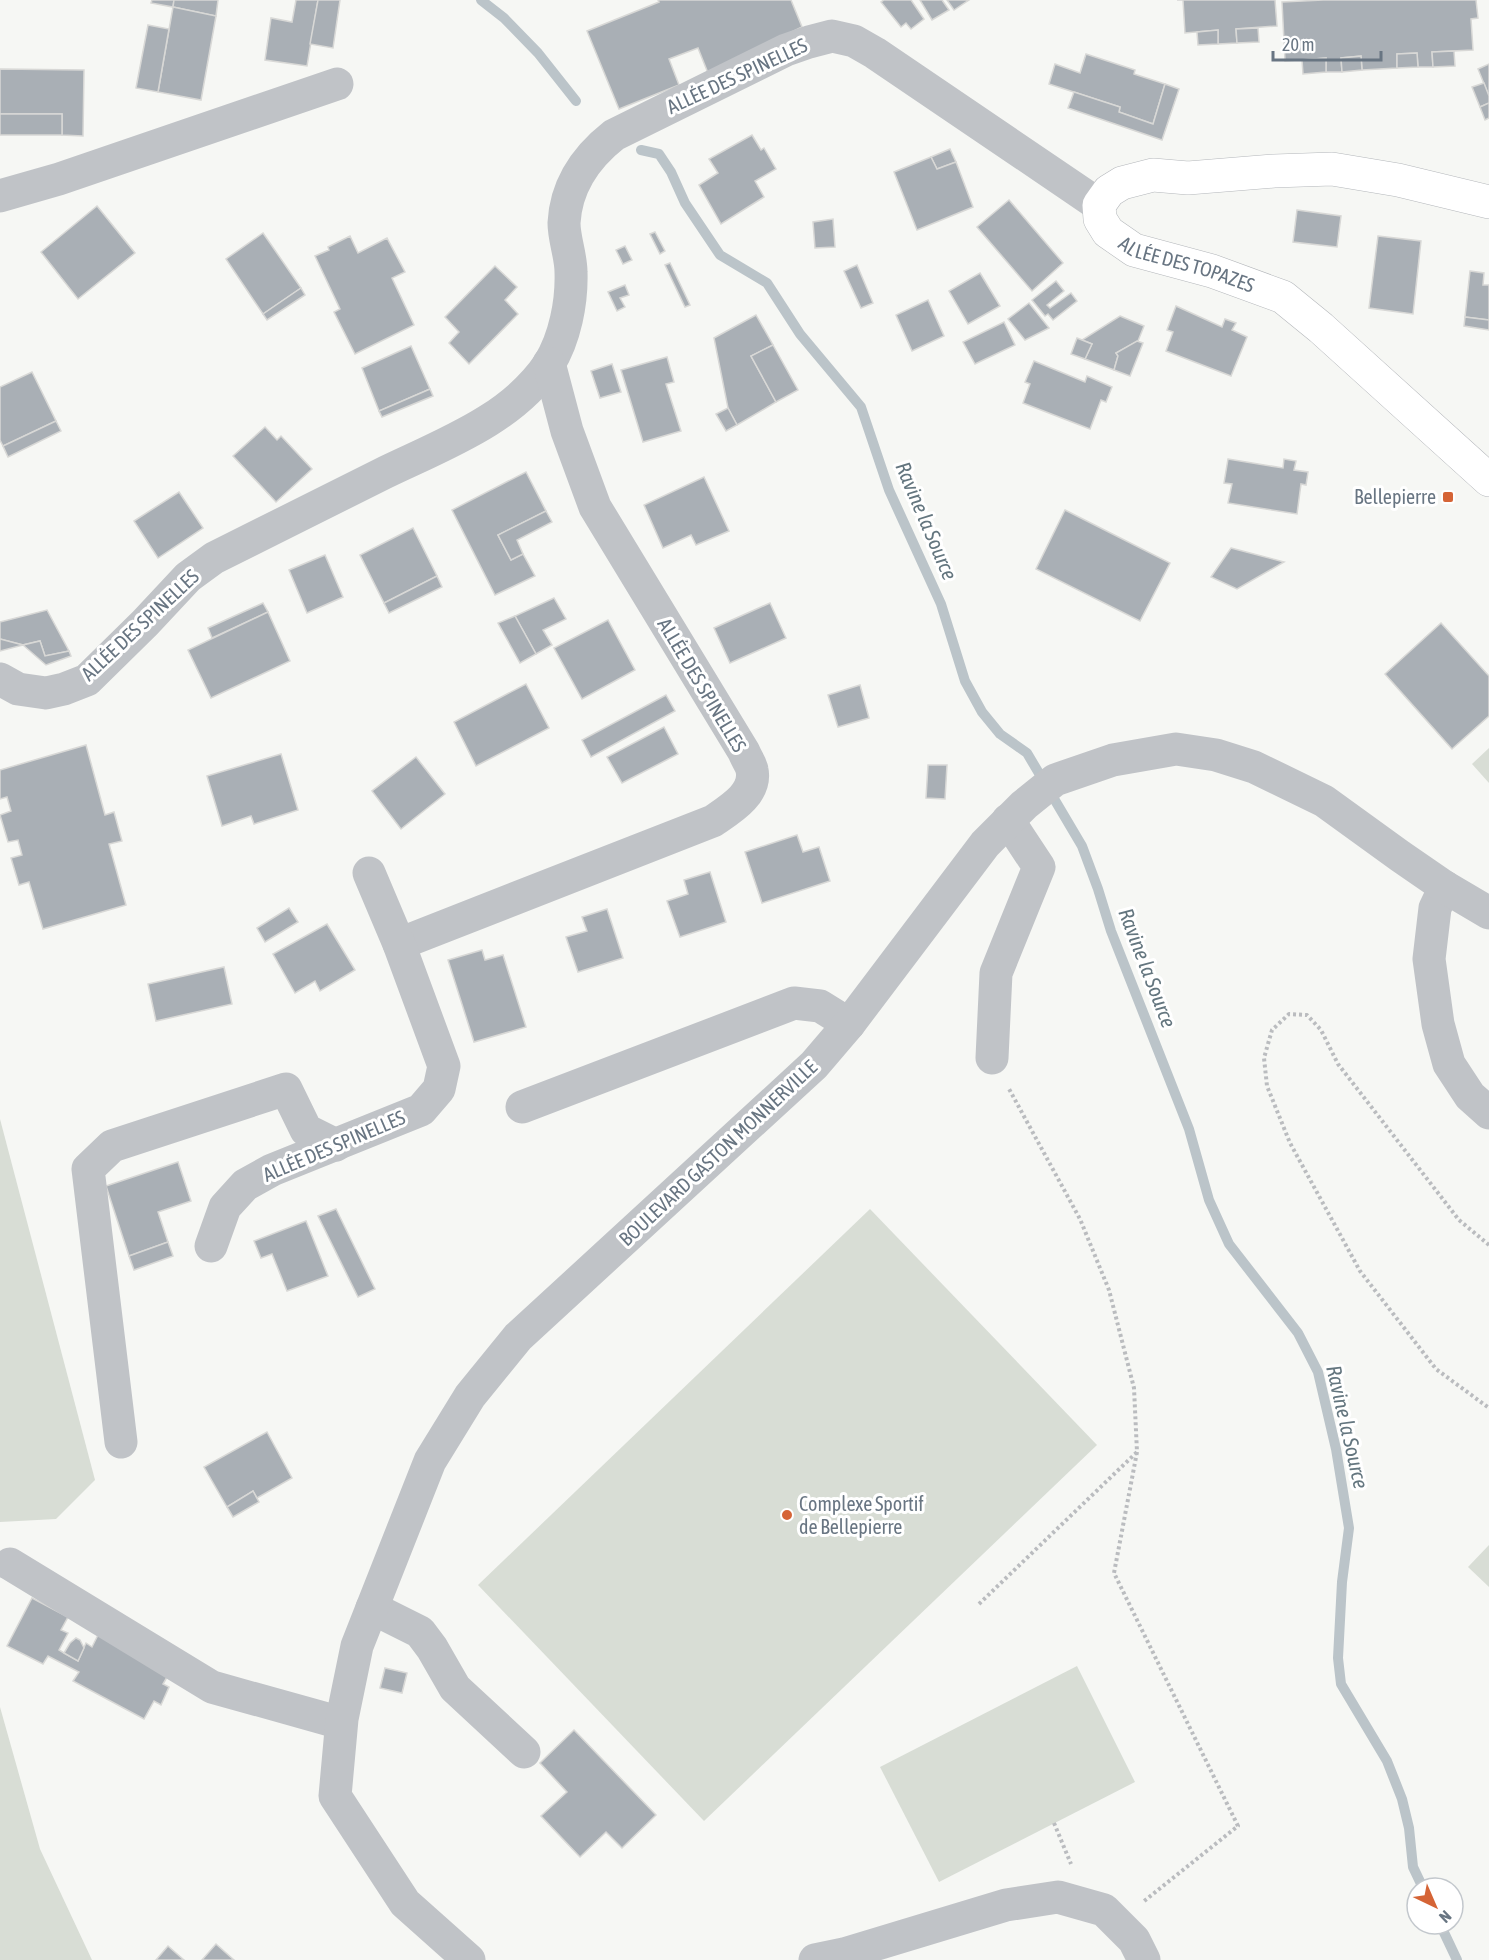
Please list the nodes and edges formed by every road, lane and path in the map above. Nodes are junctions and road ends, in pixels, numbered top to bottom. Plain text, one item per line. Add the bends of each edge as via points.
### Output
1 (337, 84) dead end
2 (0, 196) edge
3 (1489, 202) edge
4 (1099, 205) junction
5 (549, 363) junction
6 (1489, 480) edge
7 (0, 679) edge
8 (1016, 813) junction
9 (369, 873) dead end
10 (1445, 887) junction
11 (1489, 913) edge
12 (399, 944) junction
13 (849, 1024) junction
14 (992, 1058) joint
15 (522, 1107) dead end
16 (1489, 1113) edge
17 (336, 1145) junction
18 (211, 1245) dead end
19 (1489, 1245) edge
20 (1489, 1408) edge
21 (122, 1442) dead end
22 (1137, 1452) junction
23 (10, 1564) dead end
24 (979, 1604) dead end
25 (372, 1608) junction
26 (341, 1723) junction
27 (524, 1752) dead end
28 (1116, 1922) junction
29 (469, 1960) edge
30 (815, 1960) edge
31 (1144, 1960) edge

1 - 2 street
3 - 4 main road via 1332,169 1188,178 1153,175 1122,183 1109,191
4 - 5 street, ALLÉE DES SPINELLES via 875,52 832,36 809,42 614,135 594,151 579,171 564,223 571,272 567,316
4 - 6 main road, ALLÉE DES TOPAZES via 1100,219 1108,232 1134,250 1212,271 1283,297
5 - 7 street, ALLÉE DES SPINELLES via 536,380 488,422 214,558 188,577 87,680 46,693 18,689
5 - 12 street, ALLÉE DES SPINELLES via 567,430 595,507 744,752 752,771 750,789 713,821
8 - 10 street, BOULEVARD GASTON MONNERVILLE via 1055,780 1113,760 1176,749 1216,755 1324,801
8 - 13 street, BOULEVARD GASTON MONNERVILLE via 985,844
8 - 14 street via 1039,867 996,973
9 - 12 street, ALLÉE DES SPINELLES
10 - 11 street, BOULEVARD GASTON MONNERVILLE
10 - 16 street via 1435,908 1429,959 1438,1024 1449,1064 1470,1096
12 - 17 street, ALLÉE DES SPINELLES via 444,1066 439,1089 421,1110
13 - 15 street via 820,1006 794,1003
13 - 25 street, BOULEVARD GASTON MONNERVILLE via 776,1102 511,1345 470,1396 430,1461
14 - 22 path via 1080,1219 1109,1290 1134,1388
17 - 18 street, ALLÉE DES SPINELLES via 244,1185 225,1207
17 - 21 street via 306,1130 286,1089 112,1146 88,1169
19 - 20 path via 1459,1220 1338,1064 1321,1030 1307,1015 1289,1014 1272,1030 1264,1058 1267,1086 1290,1143 1360,1271 1436,1369
22 - 24 path
22 - 28 path via 1114,1573 1238,1827
23 - 26 street via 212,1687
25 - 26 street, BOULEVARD GASTON MONNERVILLE via 357,1646
25 - 27 street via 420,1632 455,1688
26 - 29 street, BOULEVARD GASTON MONNERVILLE via 335,1796 405,1903
28 - 30 street via 1104,1910 1058,1897 1006,1905
28 - 31 street via 1134,1940

